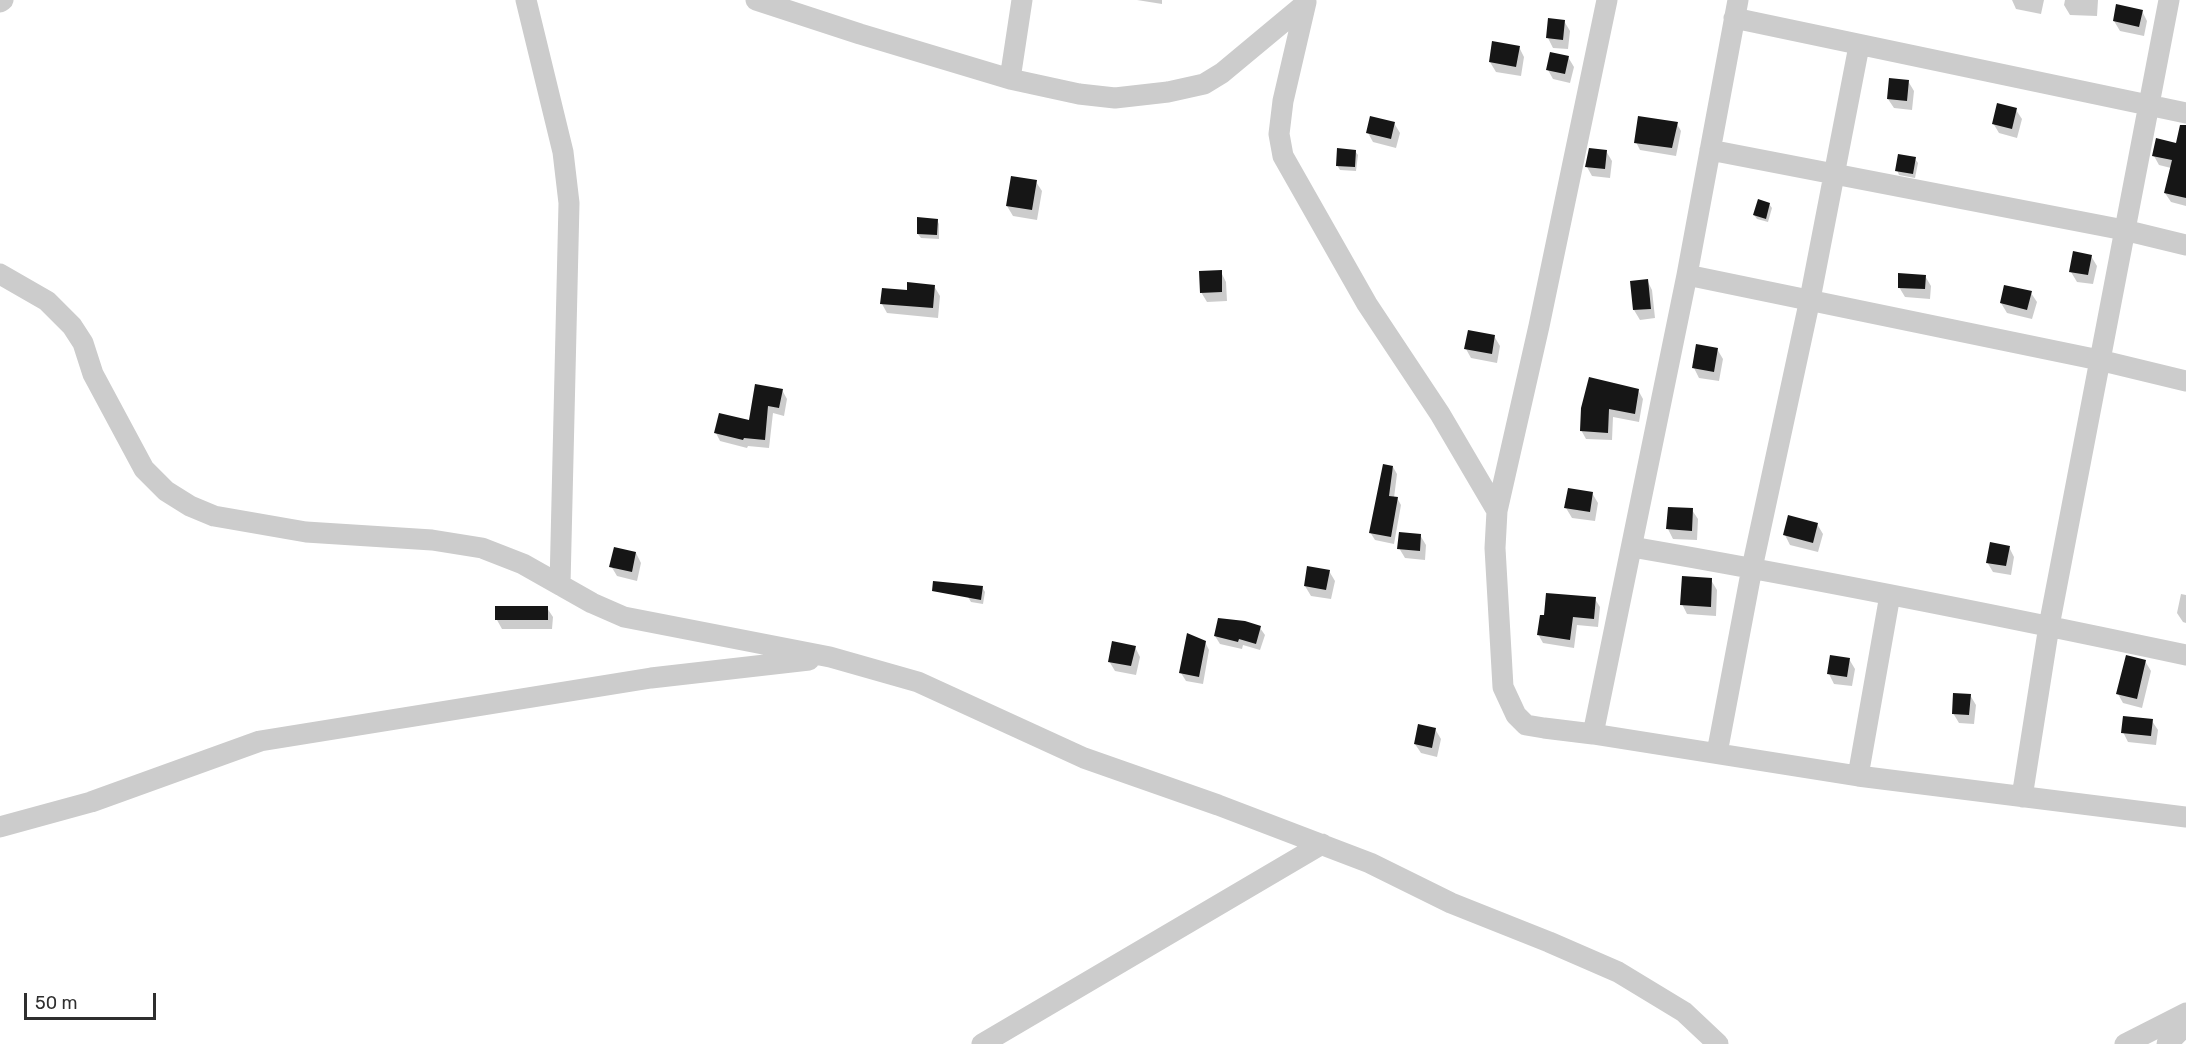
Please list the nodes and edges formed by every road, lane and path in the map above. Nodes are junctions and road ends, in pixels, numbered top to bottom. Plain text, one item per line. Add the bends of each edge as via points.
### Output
1 (526, 0) edge
2 (756, 0) edge
3 (1022, 0) edge
4 (1607, 0) edge
5 (2169, 0) edge
6 (1306, 2) edge
7 (1736, 9) edge
8 (1859, 45) junction
9 (1010, 79) junction
10 (2149, 105) junction
11 (2186, 112) edge
12 (1710, 150) junction
13 (1834, 174) junction
14 (2124, 230) junction
15 (2186, 245) edge
16 (0, 274) edge
17 (1687, 275) junction
18 (1810, 299) junction
19 (2099, 360) junction
20 (2186, 381) edge
21 (1497, 511) junction
22 (1632, 547) junction
23 (1752, 568) junction
24 (560, 585) junction
25 (1890, 595) junction
26 (2049, 626) junction
27 (2186, 655) edge
28 (830, 657) junction
29 (1593, 734) junction
30 (1717, 753) junction
31 (1858, 776) junction
32 (2022, 797) junction
33 (2186, 817) edge
34 (0, 827) edge
35 (1322, 844) junction
36 (2186, 1013) edge
37 (2186, 1025) edge
38 (982, 1044) edge
39 (1718, 1044) edge
40 (2125, 1044) edge
41 (2167, 1044) edge

1 - 24 street via 563,152 568,203
2 - 9 street
3 - 9 street
4 - 21 street
5 - 10 street
6 - 9 street via 1204,84 1115,98
6 - 21 street via 1282,101 1283,156 1367,304 1440,414
7 - 8 street
7 - 12 street
8 - 10 street
8 - 13 street
10 - 11 street
10 - 14 street
12 - 13 street
12 - 17 street
13 - 14 street
13 - 18 street
14 - 15 street
14 - 19 street
16 - 24 street via 46,301 72,326 144,469 166,491 190,506 214,516 306,532 432,540 482,548 523,564
17 - 18 street
17 - 22 street
18 - 19 street
18 - 23 street
19 - 20 street
19 - 26 street
21 - 29 street via 1495,548 1503,687 1516,715 1526,725
22 - 23 street
22 - 29 street
23 - 25 street
23 - 30 street
24 - 28 street via 624,617
25 - 26 street
25 - 31 street
26 - 27 street
26 - 32 street
28 - 34 street via 651,678 260,741 91,802
28 - 35 street via 918,682 1084,758
29 - 30 street
30 - 31 street
31 - 32 street
32 - 33 street
35 - 38 street
35 - 39 street via 1618,972 1684,1012
36 - 40 street
37 - 41 street

